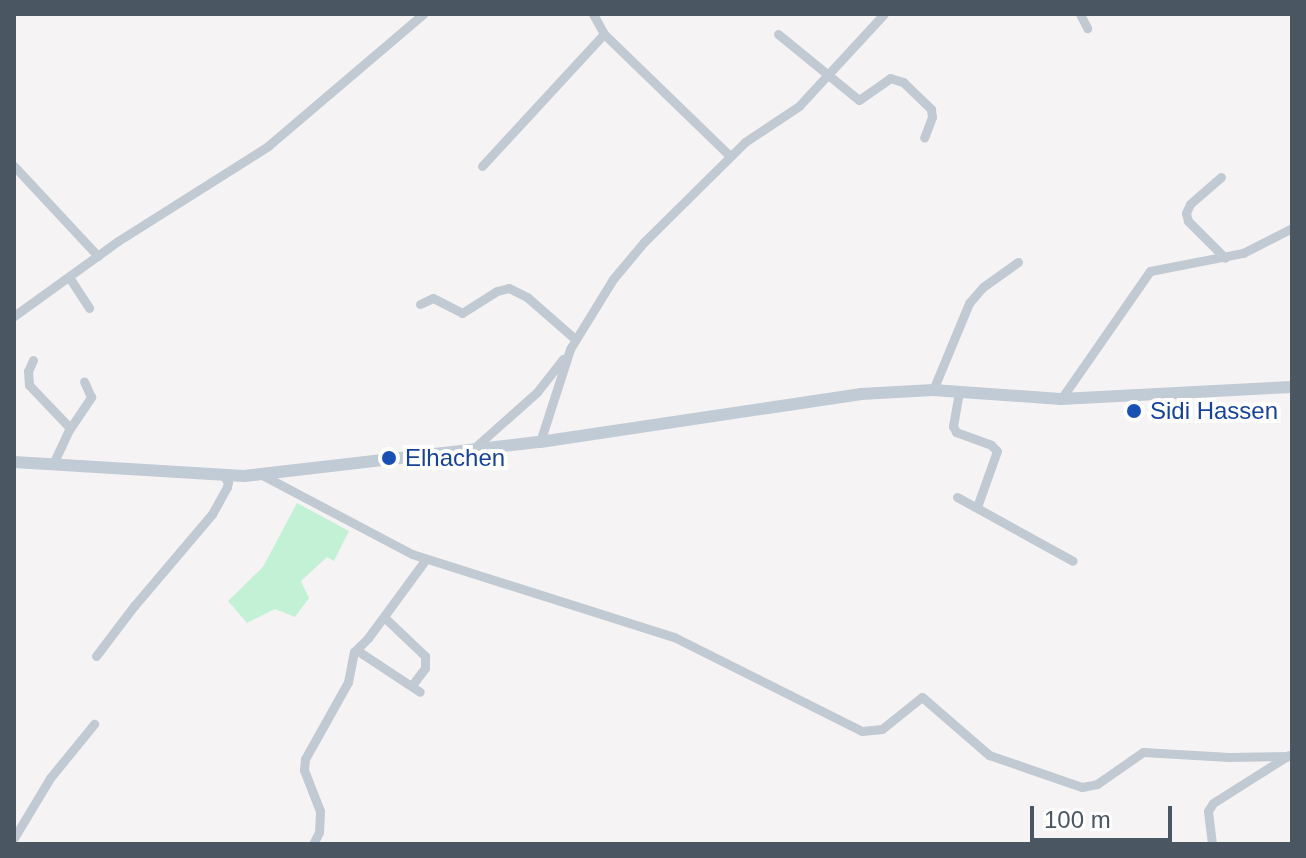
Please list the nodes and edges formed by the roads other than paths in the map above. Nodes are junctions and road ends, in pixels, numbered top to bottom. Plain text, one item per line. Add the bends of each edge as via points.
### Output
1 (423, 14) edge
2 (593, 14) edge
3 (884, 14) edge
4 (1080, 14) edge
5 (1087, 28) dead end
6 (604, 34) junction
7 (778, 34) dead end
8 (829, 73) junction
9 (924, 138) dead end
10 (730, 156) junction
11 (14, 166) edge
12 (482, 166) dead end
13 (1221, 177) dead end
14 (1292, 228) edge
15 (98, 256) junction
16 (1225, 258) junction
17 (1018, 262) dead end
18 (69, 277) junction
19 (420, 304) dead end
20 (89, 308) dead end
21 (14, 316) edge
22 (573, 344) junction
23 (33, 360) dead end
24 (84, 381) dead end
25 (1292, 387) edge
26 (933, 390) junction
27 (959, 392) junction
28 (1061, 399) junction
29 (70, 428) junction
30 (540, 442) junction
31 (472, 450) junction
32 (14, 462) edge
33 (53, 464) junction
34 (260, 474) junction
35 (223, 475) junction
36 (957, 497) dead end
37 (977, 507) junction
38 (426, 559) junction
39 (1073, 561) dead end
40 (384, 617) junction
41 (358, 651) junction
42 (96, 656) dead end
43 (94, 724) dead end
44 (1291, 754) edge
45 (14, 838) edge
46 (313, 844) edge
47 (1212, 844) edge

1 - 15 street via 268,146
2 - 6 street
3 - 8 street
4 - 5 street
6 - 10 street
6 - 12 street
7 - 8 street
8 - 9 street via 859,100 890,78 903,82 931,109
8 - 10 street via 799,106
10 - 22 street via 629,261
11 - 15 street
13 - 16 street via 1186,213
14 - 16 street
15 - 18 street
16 - 28 street via 1150,271
17 - 26 street via 969,303
18 - 20 street
18 - 21 street
19 - 22 street via 433,298 462,313 509,288 527,297
22 - 30 street
22 - 31 street via 537,392
23 - 29 street via 29,385
24 - 29 street via 91,397
25 - 28 main road
26 - 27 main road
26 - 30 main road via 828,398
27 - 28 main road
27 - 37 street via 956,432 997,451
29 - 33 street
30 - 31 main road
31 - 34 main road
32 - 33 main road
33 - 35 main road
34 - 35 main road
34 - 38 street
35 - 42 street via 228,482 212,514
36 - 37 street
37 - 39 street
38 - 40 street
38 - 44 street via 674,637 862,731 882,729 922,697 989,755 1068,784 1097,784 1143,752
40 - 41 street
40 - 41 street via 425,656 416,689
41 - 46 street via 345,687 305,759 304,770 320,811
43 - 45 street via 50,778
44 - 47 street via 1213,803 1208,811

